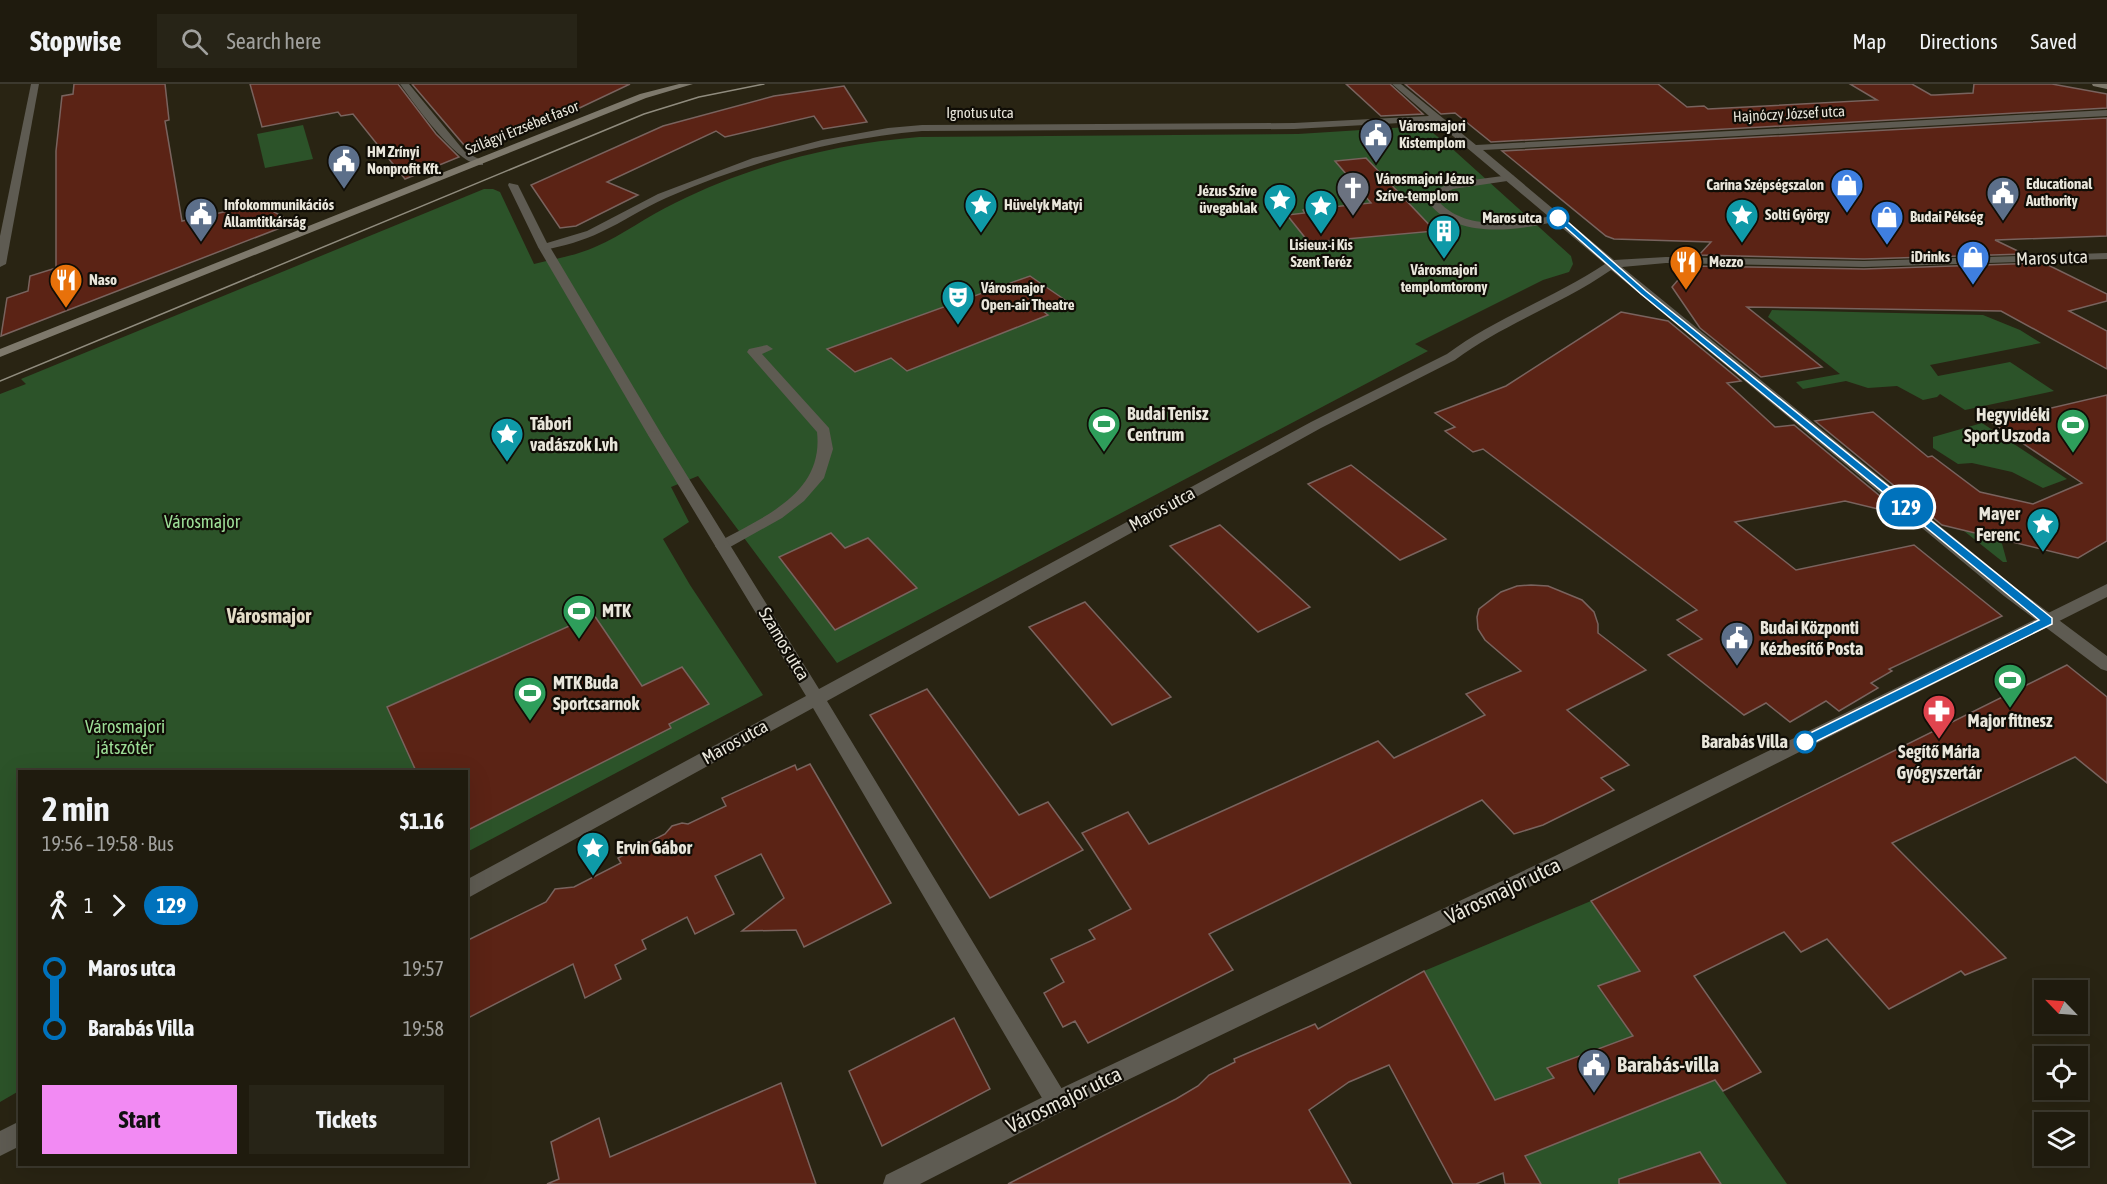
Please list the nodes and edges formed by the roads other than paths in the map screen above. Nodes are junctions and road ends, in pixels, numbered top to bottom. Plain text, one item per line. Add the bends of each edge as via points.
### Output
1 (35, 84) edge
2 (404, 84) edge
3 (689, 84) edge
4 (1396, 84) edge
5 (2096, 84) edge
6 (2107, 86) edge
7 (670, 87) edge
8 (2107, 113) edge
9 (1436, 118) junction
10 (1473, 148) junction
11 (479, 163) junction
12 (1510, 178) junction
13 (513, 185) dead end
14 (1559, 218) junction
15 (544, 247) junction
16 (2107, 256) edge
17 (0, 264) edge
18 (1612, 264) junction
19 (766, 349) dead end
20 (0, 353) edge
21 (723, 546) junction
22 (2107, 590) edge
23 (2048, 621) junction
24 (2107, 665) edge
25 (816, 698) junction
26 (468, 889) edge
27 (1057, 1102) junction
28 (18, 1134) edge
29 (0, 1144) edge
30 (895, 1184) edge

1 - 17 street
2 - 11 street via 462,154
3 - 7 main road, Szilágyi Erzsébet fasor
4 - 9 street
5 - 6 main road
7 - 11 main road, Szilágyi Erzsébet fasor
8 - 10 street, Hajnóczy József utca
9 - 10 street
9 - 15 street, Ignotus utca via 1294,126 922,128 865,135 796,147 727,168 658,197 596,231
10 - 12 street
11 - 20 main road, Szilágyi Erzsébet fasor
12 - 14 street
12 - 14 street via 1450,186 1434,195 1434,203 1449,216 1477,225
13 - 15 street, Szamos utca
14 - 18 street
15 - 21 street, Szamos utca
16 - 18 street, Maros utca via 1874,264 1666,260
18 - 23 street
18 - 25 street, Maros utca via 1577,288 1471,342 1451,357 1316,425
19 - 21 street via 753,352 824,431 826,449 817,478 799,498
21 - 25 street, Szamos utca
22 - 23 street, Városmajor utca
23 - 24 street
23 - 27 street, Városmajor utca via 1562,862
25 - 26 street, Maros utca
25 - 27 street, Szamos utca
27 - 30 street, Városmajor utca
28 - 29 street

